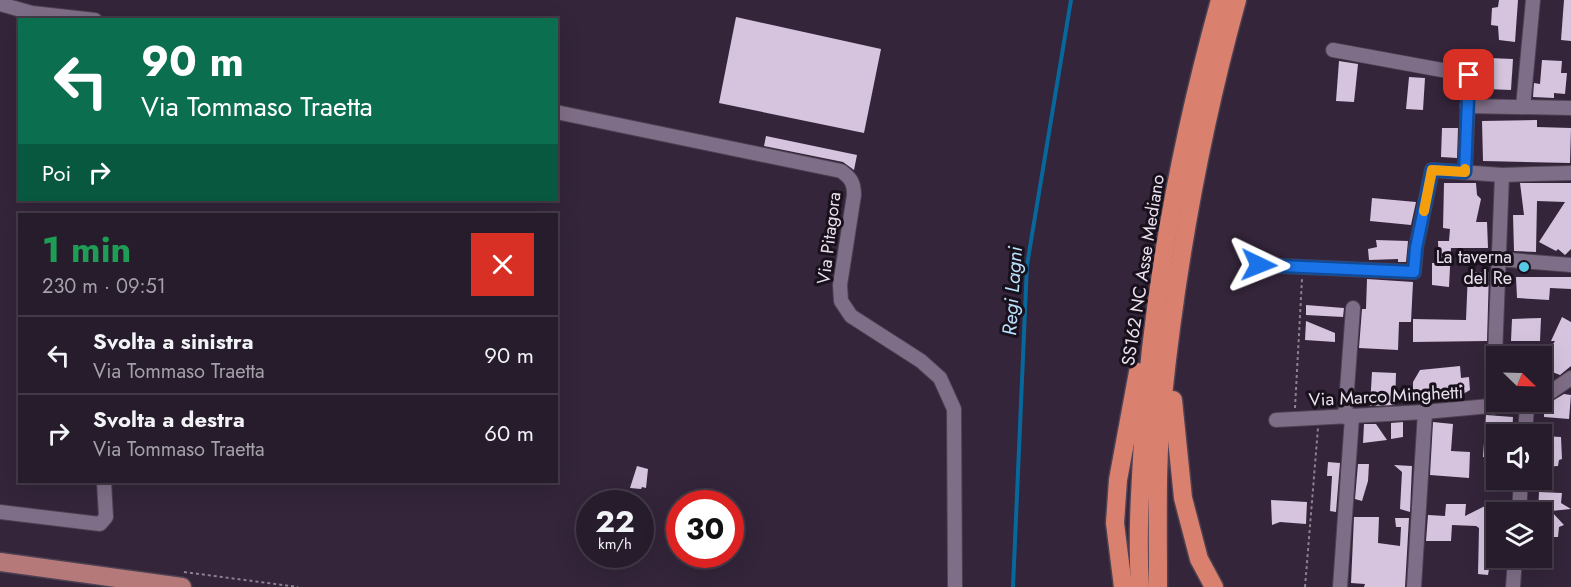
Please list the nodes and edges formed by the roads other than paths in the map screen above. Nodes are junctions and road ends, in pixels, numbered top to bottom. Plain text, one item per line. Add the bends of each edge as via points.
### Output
1 (1220, 0) edge
2 (1237, 0) edge
3 (1533, 0) edge
4 (0, 4) edge
5 (77, 18) edge
6 (1332, 50) dead end
7 (1467, 106) junction
8 (1523, 106) junction
9 (1571, 108) edge
10 (558, 112) edge
11 (1465, 172) junction
12 (1571, 173) edge
13 (1502, 175) junction
14 (1497, 260) junction
15 (1259, 265) dead end
16 (1571, 265) edge
17 (1177, 285) junction
18 (1158, 289) junction
19 (1353, 308) dead end
20 (1495, 346) edge
21 (1571, 378) edge
22 (1552, 391) edge
23 (1486, 408) edge
24 (1425, 412) junction
25 (1349, 417) junction
26 (1276, 420) dead end
27 (104, 483) edge
28 (0, 512) edge
29 (0, 562) edge
30 (1514, 568) edge
31 (182, 587) edge
32 (954, 587) edge
33 (1123, 587) edge
34 (1140, 587) edge
35 (1158, 587) edge
36 (1214, 587) edge
37 (1340, 587) edge
38 (1414, 587) edge
39 (1513, 587) edge

1 - 18 highway, SS162 NC Asse Mediano via 1180,171
2 - 17 highway, SS162 NC Asse Mediano via 1194,175
3 - 8 street
4 - 5 street via 32,13
6 - 7 street via 1469,75
7 - 8 street
7 - 11 street
8 - 9 street
10 - 32 street, Via Pitagora via 841,171 850,177 854,195 841,301 851,316 921,361 940,378 954,409
11 - 13 street
11 - 15 street via 1432,170 1414,272
12 - 13 street
13 - 14 street
14 - 16 street
14 - 20 street
17 - 35 highway, SS162 NC Asse Mediano via 1163,399
17 - 36 highway via 1172,408 1183,498 1199,559
18 - 33 highway via 1118,480 1115,523
18 - 34 highway, SS162 NC Asse Mediano via 1137,538
19 - 25 street
21 - 22 street
23 - 24 street, Via Marco Minghetti
24 - 25 street, Via Marco Minghetti
24 - 38 street
25 - 26 street, Via Marco Minghetti
25 - 37 street
27 - 28 street via 106,517 100,524
29 - 31 main road
30 - 39 street

